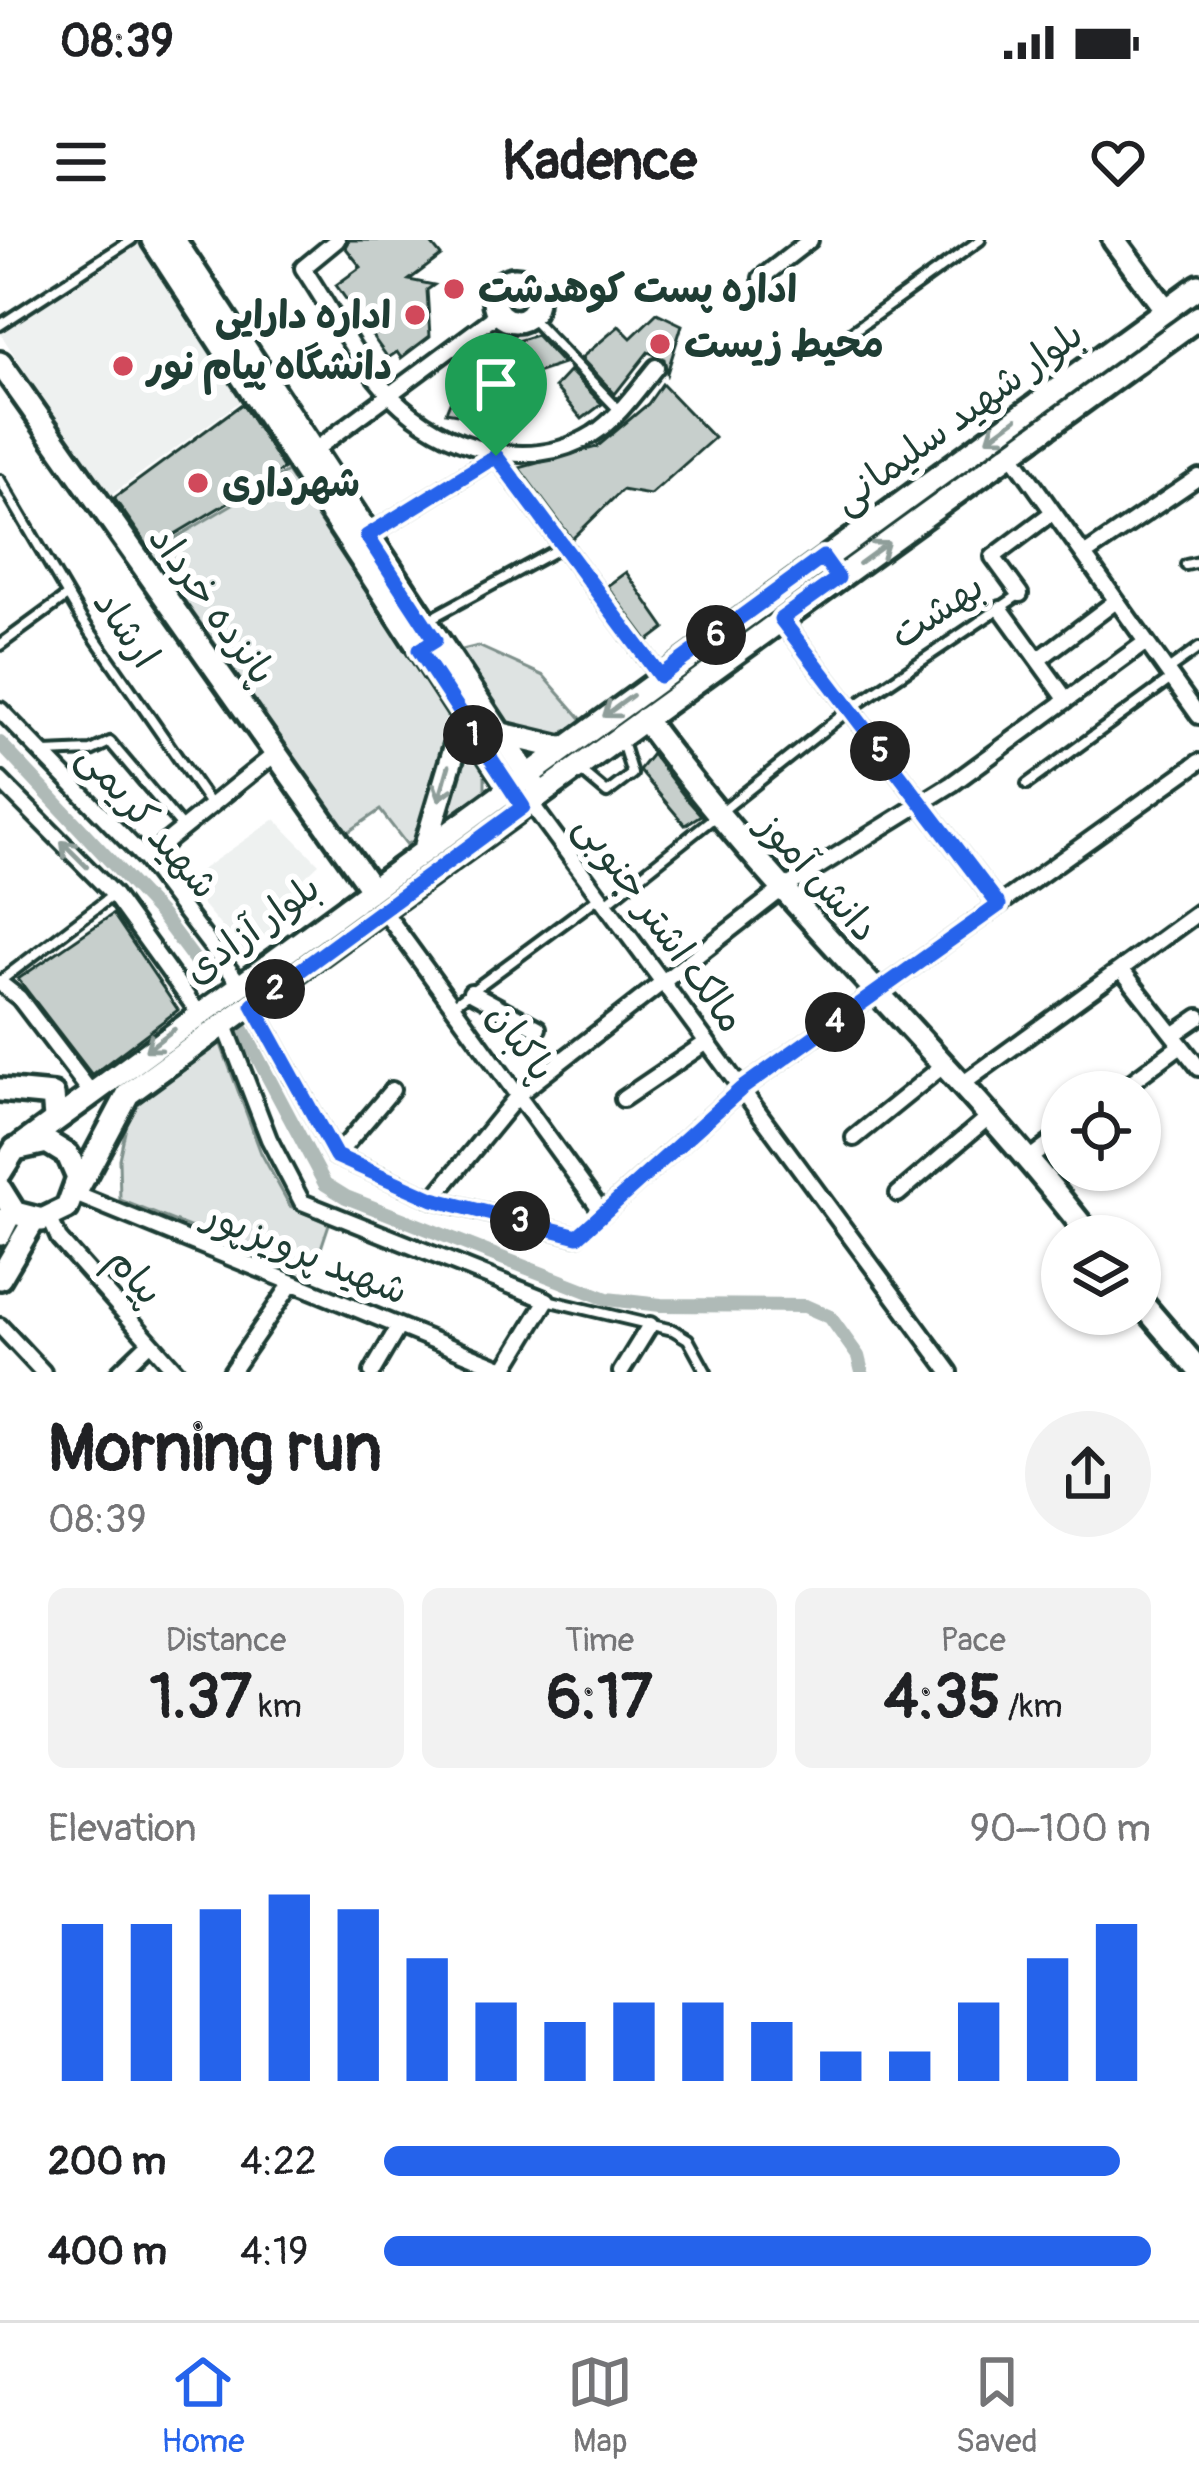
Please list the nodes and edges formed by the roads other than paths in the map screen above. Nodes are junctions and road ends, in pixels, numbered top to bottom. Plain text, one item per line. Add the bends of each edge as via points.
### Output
1 (131, 240) edge
2 (153, 240) edge
3 (174, 240) edge
4 (337, 240) edge
5 (810, 240) edge
6 (980, 240) edge
7 (1114, 240) edge
8 (761, 278) dead end
9 (1199, 286) edge
10 (1166, 310) junction
11 (498, 314) junction
12 (529, 316) junction
13 (1199, 317) edge
14 (0, 325) edge
15 (831, 347) dead end
16 (0, 363) edge
17 (656, 367) dead end
18 (391, 395) junction
19 (620, 411) junction
20 (312, 452) junction
21 (1011, 453) junction
22 (496, 456) junction
23 (1199, 476) edge
24 (0, 480) edge
25 (1053, 512) junction
26 (367, 536) junction
27 (562, 547) junction
28 (1084, 555) junction
29 (823, 557) junction
30 (1199, 562) edge
31 (1186, 565) dead end
32 (838, 578) junction
33 (1020, 594) joint
34 (67, 596) junction
35 (1116, 601) junction
36 (1001, 608) junction
37 (781, 619) junction
38 (426, 637) junction
39 (1146, 642) junction
40 (0, 645) edge
41 (1199, 648) edge
42 (1038, 660) junction
43 (1170, 675) junction
44 (660, 676) junction
45 (1066, 699) junction
46 (850, 709) junction
47 (0, 710) edge
48 (1199, 716) edge
49 (644, 719) junction
50 (463, 721) junction
51 (498, 733) junction
52 (621, 736) junction
53 (561, 748) junction
54 (44, 752) junction
55 (275, 754) junction
56 (1199, 762) edge
57 (576, 769) junction
58 (0, 779) edge
59 (518, 781) junction
60 (1027, 784) dead end
61 (531, 801) junction
62 (919, 805) junction
63 (211, 806) junction
64 (717, 819) junction
65 (182, 827) junction
66 (426, 845) junction
67 (145, 859) junction
68 (370, 887) junction
69 (782, 890) junction
70 (113, 894) junction
71 (602, 900) junction
72 (999, 905) junction
73 (383, 910) junction
74 (1199, 912) edge
75 (1121, 969) junction
76 (0, 982) edge
77 (239, 982) junction
78 (662, 982) junction
79 (471, 992) junction
80 (874, 994) junction
81 (253, 1005) junction
82 (454, 1005) junction
83 (198, 1012) junction
84 (1199, 1017) edge
85 (225, 1024) junction
86 (538, 1028) dead end
87 (1177, 1040) junction
88 (707, 1042) junction
89 (944, 1065) junction
90 (1199, 1067) edge
91 (1142, 1071) edge
92 (962, 1085) junction
93 (741, 1089) junction
94 (0, 1090) edge
95 (392, 1090) dead end
96 (92, 1094) junction
97 (519, 1094) junction
98 (623, 1100) dead end
99 (991, 1115) junction
100 (55, 1118) junction
101 (104, 1132) junction
102 (854, 1138) dead end
103 (1041, 1150) edge
104 (336, 1156) junction
105 (8, 1158) edge
106 (1030, 1158) junction
107 (76, 1192) junction
108 (898, 1194) dead end
109 (433, 1199) junction
110 (5, 1203) edge
111 (603, 1213) junction
112 (1074, 1215) edge
113 (42, 1219) junction
114 (0, 1234) edge
115 (578, 1236) joint
116 (0, 1278) edge
117 (292, 1282) junction
118 (547, 1300) junction
119 (650, 1325) junction
120 (0, 1326) edge
121 (399, 1326) junction
122 (1161, 1326) edge
123 (149, 1343) junction
124 (1199, 1370) edge
125 (507, 1371) edge
126 (44, 1372) edge
127 (119, 1372) edge
128 (177, 1372) edge
129 (231, 1372) edge
130 (372, 1372) edge
131 (621, 1372) edge
132 (706, 1372) edge
133 (950, 1372) edge

1 - 14 lane
2 - 38 main road
3 - 20 main road
4 - 18 street via 303,268
5 - 8 street
6 - 15 lane
7 - 10 main road
9 - 10 main road, بلوار شهید سلیمانی
10 -> 29 main road, بلوار شهید سلیمانی
11 - 12 main road via 510,321
11 - 12 main road via 496,290 519,279 536,298
11 - 18 street
12 - 19 lane
13 - 21 main road, بلوار شهید سلیمانی
16 - 55 main road, پانزده خرداد
17 - 19 street
18 - 20 street
18 - 22 street via 433,429
19 - 22 street via 572,443
20 - 26 main road
21 - 25 street
32 -> 21 main road, بلوار شهید سلیمانی
22 - 26 street
22 - 27 street
23 - 28 street
24 - 34 lane, ارشاد
25 - 28 street
25 - 33 street, بهشت via 993,557
26 - 38 main road
27 - 38 lane
27 - 44 street
28 - 35 street
29 - 32 main road
29 - 44 main road, بلوار شهید سلیمانی
30 - 31 lane
32 - 37 main road, بلوار شهید سلیمانی
33 - 36 lane, بهشت
34 - 40 lane
34 - 63 lane, ارشاد
35 - 39 street
35 - 42 street
36 - 42 street
36 - 46 lane, بهشت
37 - 46 street
37 - 49 main road, بلوار شهید سلیمانی
38 - 50 main road
38 - 51 main road
39 - 43 street
39 - 45 street
41 - 43 lane
42 - 45 street
43 - 48 street
43 - 60 lane
44 -> 53 main road, بلوار شهید سلیمانی
45 - 62 street
46 - 62 street
46 - 64 lane, بهشت
47 - 54 street, شهید کریمی
49 - 52 main road, بلوار شهید سلیمانی
49 - 64 main road, دانش آموز
50 - 59 main road
50 -> 66 main road
51 - 53 main road
51 - 59 main road
52 - 57 main road, بلوار شهید سلیمانی
52 - 57 lane via 632,774 607,793
53 - 59 main road, بلوار شهید سلیمانی
54 - 65 lane via 110,742
54 - 67 street, شهید کریمی
55 - 63 street
55 - 68 main road, پانزده خرداد
56 - 72 street
57 - 61 main road, بلوار شهید سلیمانی
70 -> 58 street
59 - 61 main road
59 - 66 main road, بلوار آزادی
61 - 71 street, مالک اشتر جنوبی
61 - 73 main road, بلوار آزادی
62 - 69 street
62 - 72 street
63 - 65 street
64 - 69 main road, دانش آموز
64 - 71 lane, بهشت
65 - 67 street
66 - 68 main road, بلوار آزادی
67 - 77 street, شهید کریمی
68 - 77 main road, بلوار آزادی
69 - 78 street
69 - 80 main road, دانش آموز
70 - 76 lane
70 - 83 street
71 - 78 street, مالک اشتر جنوبی
71 - 79 lane, بهشت
72 - 80 street
73 - 81 main road, بلوار آزادی
73 - 82 street, پاکبان
74 - 75 street
75 - 87 street
75 - 92 street
76 - 96 street
77 - 83 main road, بلوار آزادی
78 - 88 street, مالک اشتر جنوبی
78 - 97 street
79 - 82 lane, بهشت
79 - 86 street
80 - 89 main road, دانش آموز
80 - 93 street
81 - 85 main road, بلوار آزادی
81 - 104 street
82 - 97 street, پاکبان
83 -> 96 main road, بلوار آزادی
84 - 87 street
85 - 101 main road, بلوار آزادی via 124,1099
85 - 118 street via 302,1202
87 - 90 street
87 - 91 street
88 - 93 street, مالک اشتر جنوبی
88 - 98 street
89 - 92 main road, دانش آموز
89 - 102 street
92 - 99 main road, دانش آموز
93 - 111 street
93 - 133 street, مالک اشتر جنوبی
94 - 100 main road via 53,1095
95 - 104 street
96 - 100 main road, بلوار آزادی
96 - 101 main road
97 - 109 street
97 - 111 street, پاکبان
99 - 106 main road, دانش آموز
99 - 108 street
100 - 105 main road, بلوار آزادی
101 - 107 main road, بلوار آزادی
103 - 106 street
104 - 109 street
105 - 107 main road via 59,1147 75,1166
106 - 112 main road, دانش آموز
107 - 113 main road via 68,1208
107 - 117 street, شهید پرویزپور
109 - 115 street
110 - 113 main road
110 - 114 main road
111 - 115 lane
113 - 116 main road
113 - 123 street, پیام
117 - 121 street, شهید پرویزپور
117 - 129 street
118 - 119 lane
118 - 125 street
119 - 131 street
119 - 132 lane via 688,1339
120 - 126 street
121 - 125 street, شهید پرویزپور
121 - 130 street
122 - 124 main road
123 - 127 street
123 - 128 street, پیام

